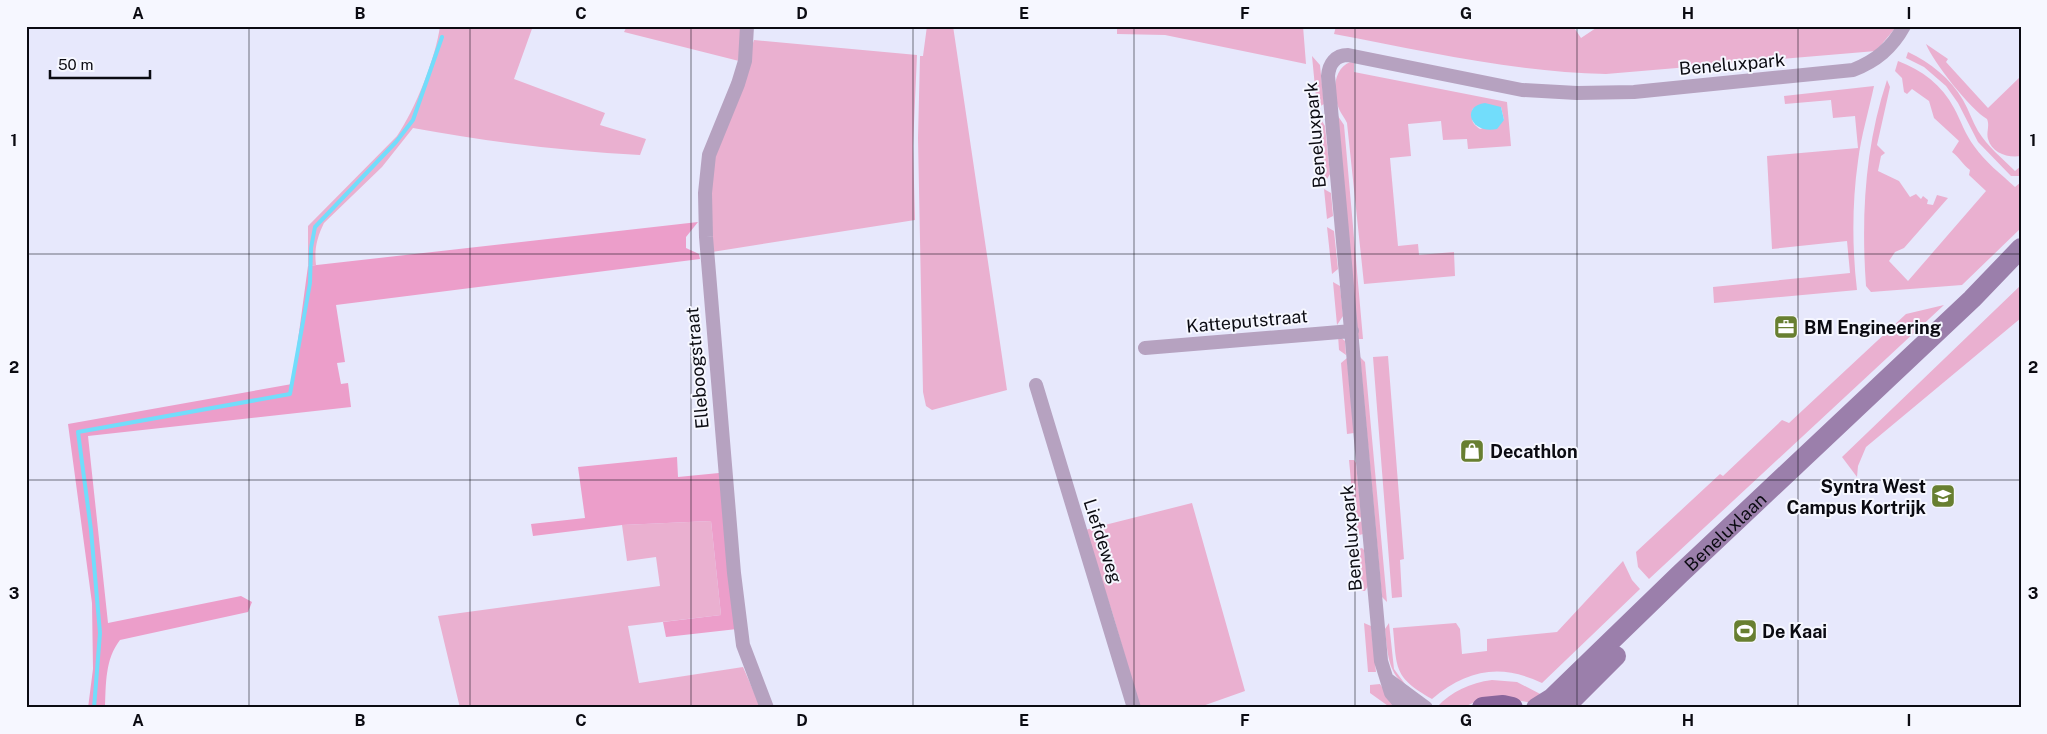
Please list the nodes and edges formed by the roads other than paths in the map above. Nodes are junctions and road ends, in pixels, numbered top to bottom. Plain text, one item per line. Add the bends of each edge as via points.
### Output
1 (747, 26) edge
2 (1904, 26) edge
3 (2021, 248) edge
4 (2021, 262) edge
5 (1352, 331) junction
6 (1146, 348) dead end
7 (1036, 385) dead end
8 (1387, 679) junction
9 (767, 708) edge
10 (1134, 708) edge
11 (1404, 708) edge
12 (1426, 708) edge
13 (1483, 708) edge
14 (1512, 708) edge
15 (1536, 708) edge
16 (1564, 708) edge

1 - 9 street, Elleboogstraat via 745,62 709,155 705,192 706,237 733,564 743,645
2 - 5 street, Beneluxpark via 1884,52 1853,70 1634,92 1522,90 1340,56 1330,66 1328,76
3 - 15 main road, Beneluxlaan via 1972,299 1559,692
4 - 16 main road, Beneluxlaan via 1734,536
5 - 6 street, Katteputstraat
5 - 8 street, Beneluxpark via 1381,661
7 - 10 street, Liefdeweg
8 - 11 street, Beneluxpark via 1391,693
8 - 12 street
13 - 14 main road

